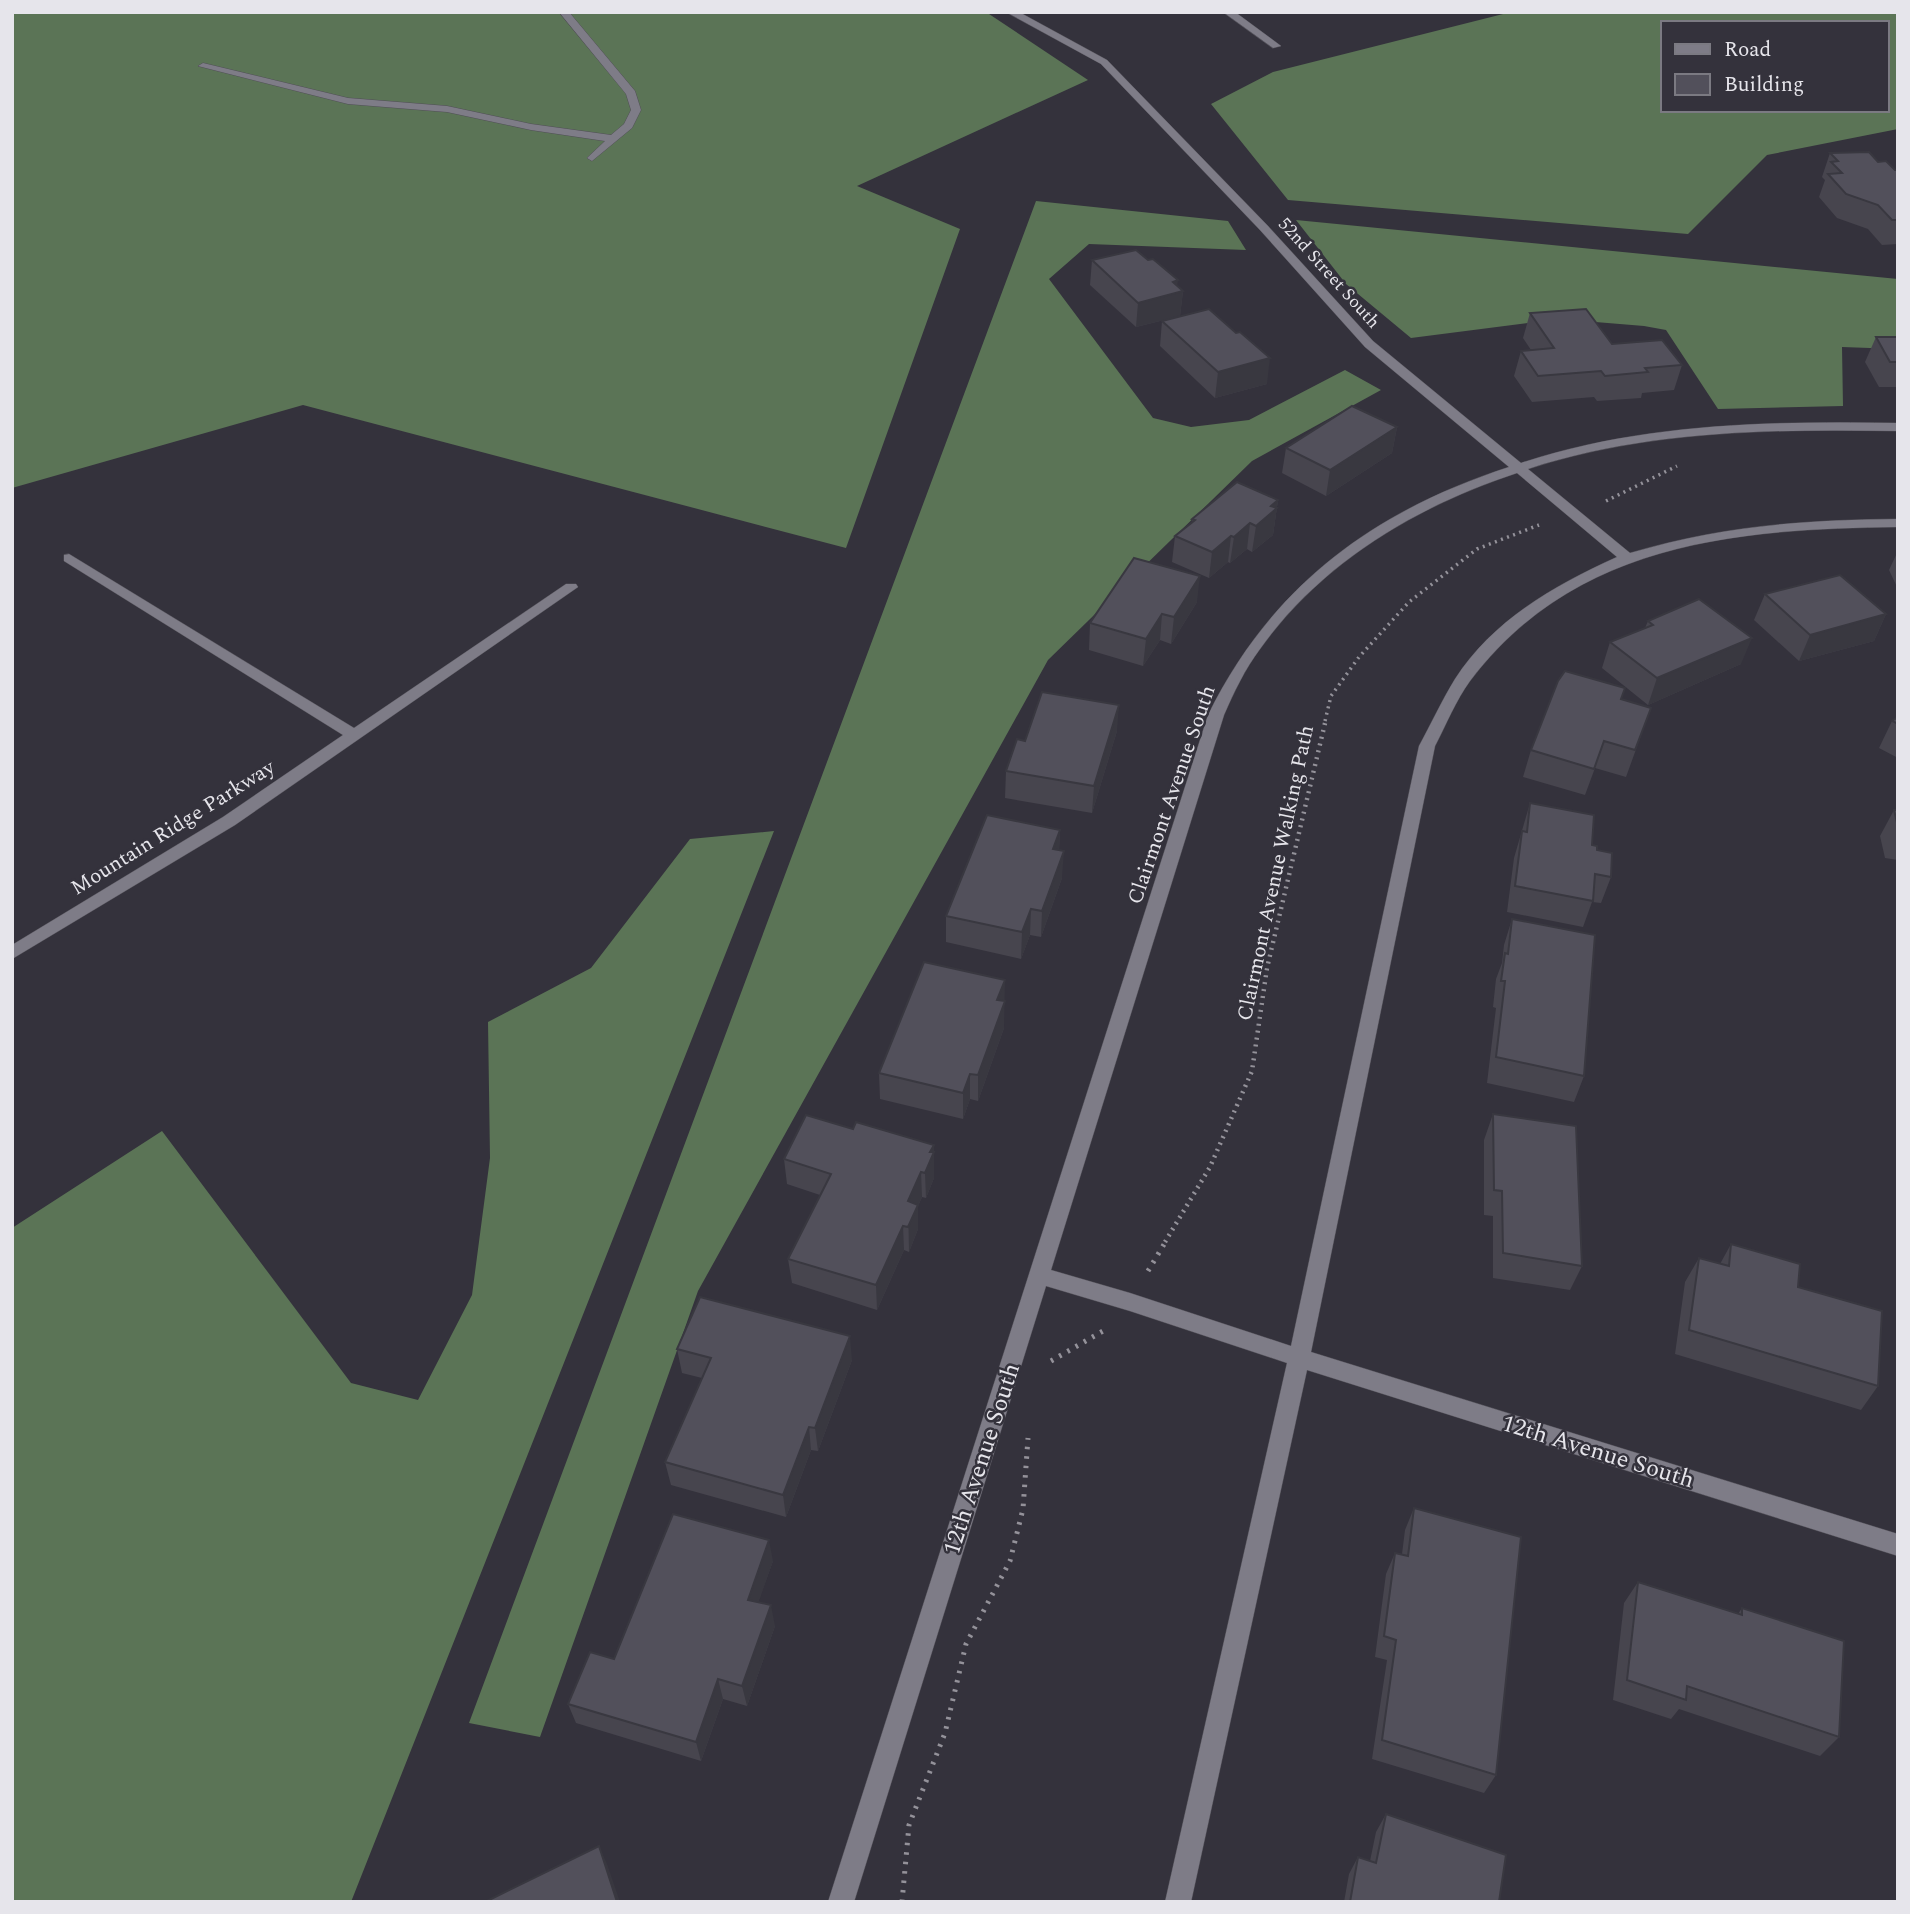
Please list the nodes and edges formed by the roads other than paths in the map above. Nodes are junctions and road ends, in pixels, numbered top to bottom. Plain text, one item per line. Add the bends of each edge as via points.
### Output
1 (564, 12) edge
2 (1011, 12) edge
3 (1228, 12) edge
4 (1276, 46) dead end
5 (203, 66) dead end
6 (614, 139) junction
7 (592, 158) dead end
8 (1898, 427) edge
9 (1517, 468) junction
10 (1898, 523) edge
11 (1626, 557) junction
12 (69, 558) dead end
13 (571, 587) dead end
14 (354, 735) junction
15 (12, 953) edge
16 (1040, 1276) junction
17 (1299, 1358) junction
18 (1898, 1545) edge
19 (841, 1902) edge
20 (1178, 1902) edge

1 - 6 street via 631,93 636,110
2 - 9 street, 52nd Street South via 1104,62 1369,344
3 - 4 street
5 - 6 street via 348,102 447,109
6 - 7 street
8 - 9 street, Clairmont Avenue South via 1805,425 1702,431 1607,445
9 - 11 street, 52nd Street South
9 - 16 street, Clairmont Avenue South via 1430,502 1354,547 1288,604 1236,675 1216,715
10 - 11 street via 1762,528
11 - 17 street via 1567,585 1516,620 1471,667 1442,710 1427,746
12 - 14 street
13 - 14 street, Mountain Ridge Parkway
14 - 15 street, Mountain Ridge Parkway via 229,821
16 - 17 street, 12th Avenue South
16 - 19 street, 12th Avenue South
17 - 18 street, 12th Avenue South
17 - 20 street

